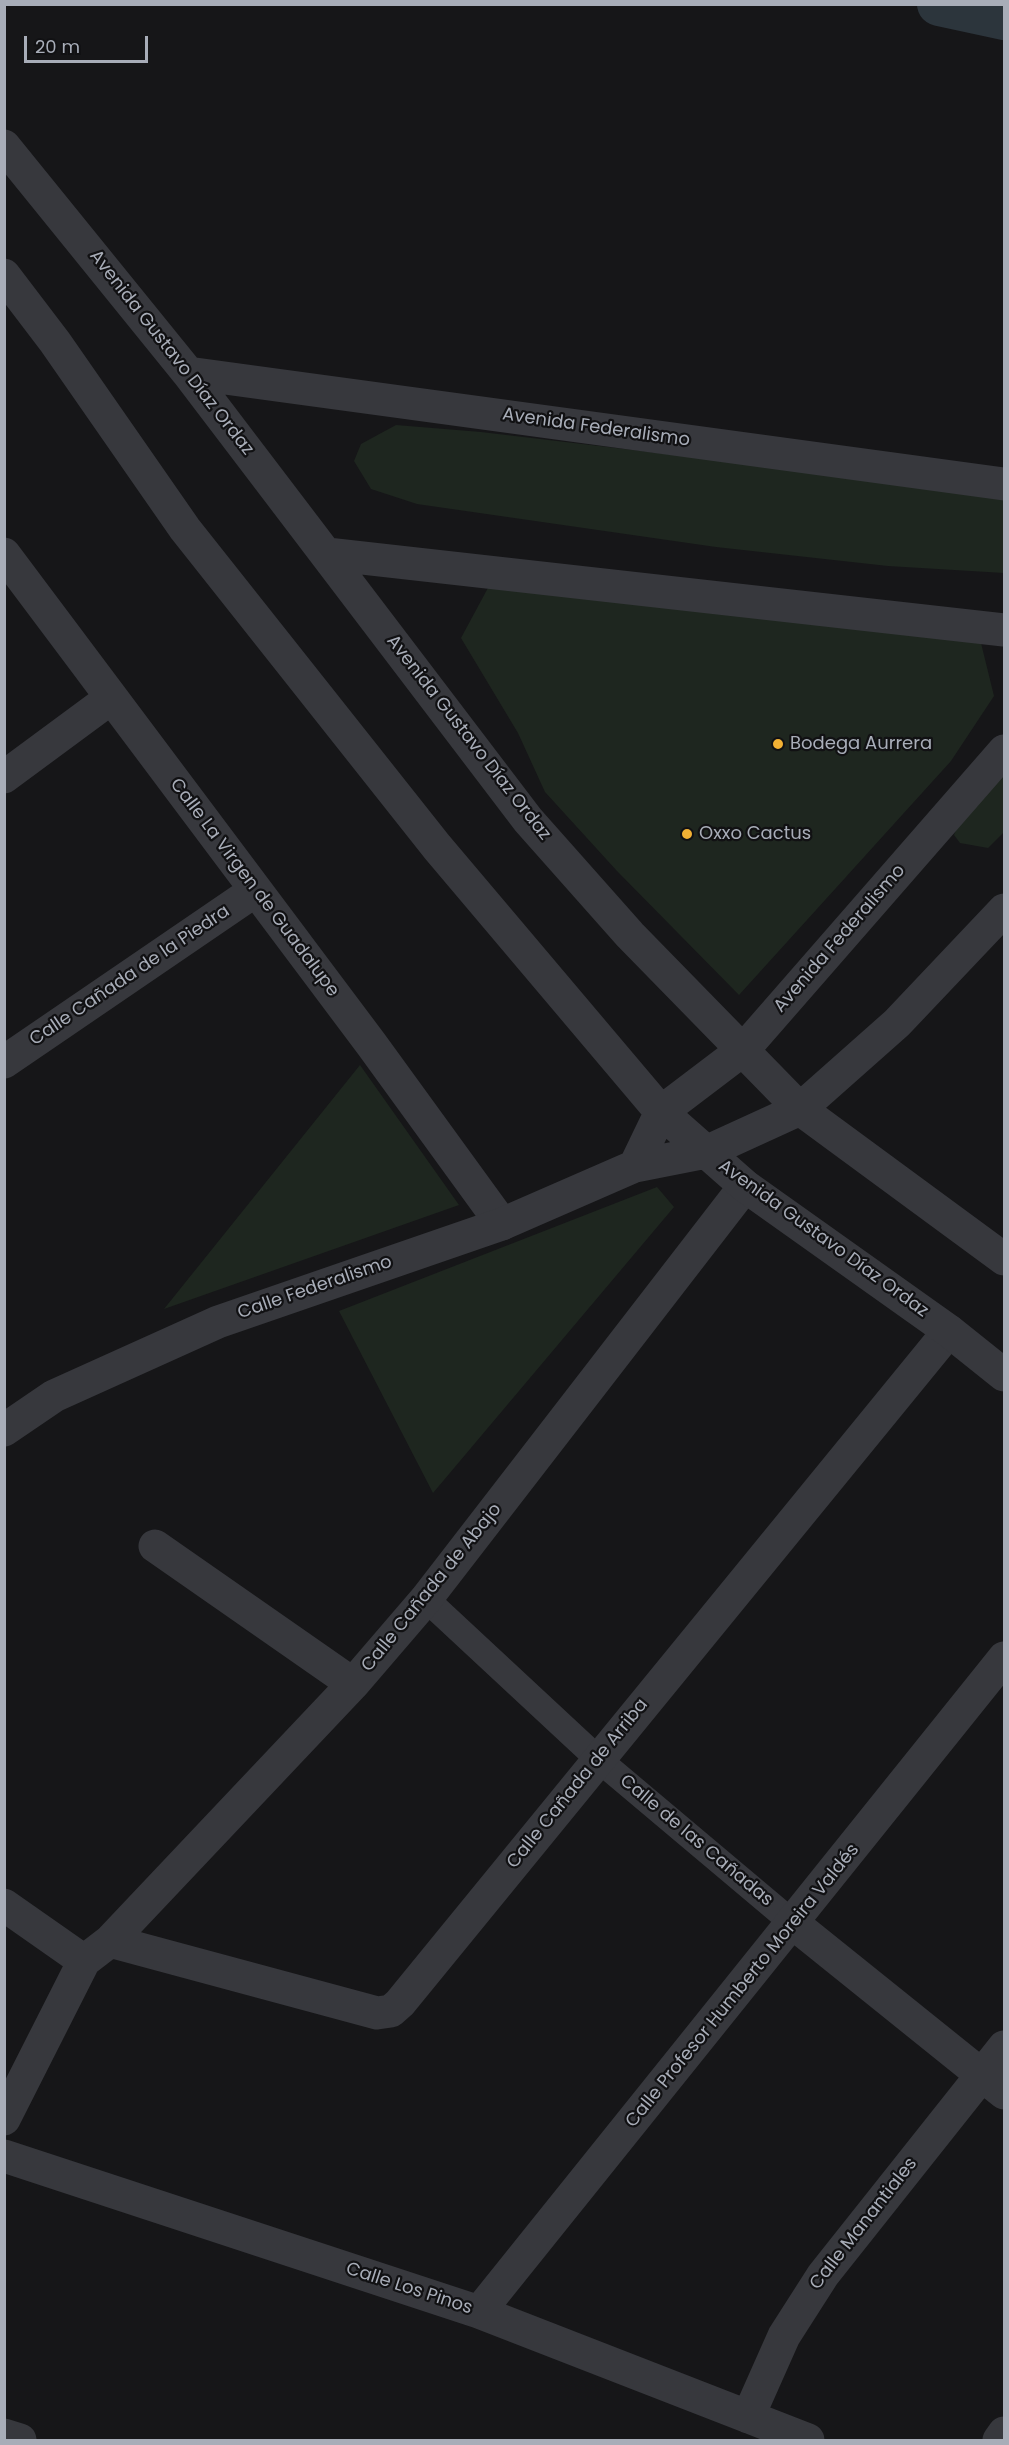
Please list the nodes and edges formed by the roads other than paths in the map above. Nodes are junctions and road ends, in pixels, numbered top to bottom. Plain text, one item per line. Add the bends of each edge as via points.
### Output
1 (4, 146) edge
2 (4, 275) edge
3 (188, 373) junction
4 (1005, 484) edge
5 (4, 554) edge
6 (327, 554) junction
7 (1005, 630) edge
8 (111, 698) junction
9 (1005, 751) edge
10 (4, 777) edge
11 (256, 890) junction
12 (1005, 910) edge
13 (744, 1049) junction
14 (4, 1062) edge
15 (800, 1109) junction
16 (661, 1112) junction
17 (706, 1152) junction
18 (635, 1166) junction
19 (745, 1186) junction
20 (502, 1224) junction
21 (1005, 1258) edge
22 (949, 1331) junction
23 (1005, 1375) edge
24 (4, 1430) edge
25 (155, 1546) dead end
26 (426, 1599) junction
27 (1005, 1658) edge
28 (353, 1684) junction
29 (598, 1759) junction
30 (4, 1905) edge
31 (794, 1924) junction
32 (110, 1941) junction
33 (84, 1961) junction
34 (1005, 2047) edge
35 (994, 2083) edge
36 (4, 2119) edge
37 (4, 2156) edge
38 (479, 2312) junction
39 (748, 2417) junction
40 (1005, 2433) edge
41 (4, 2435) edge
42 (20, 2440) edge
43 (808, 2440) edge
44 (999, 2440) edge

1 - 3 street, Avenida Gustavo Díaz Ordaz
2 - 16 street, Avenida Gustavo Díaz Ordaz via 185,529 437,847
3 - 4 street, Avenida Federalismo
3 - 6 street, Avenida Gustavo Díaz Ordaz
5 - 8 street, Calle La Virgen de Guadalupe
6 - 7 street
6 - 13 street, Avenida Gustavo Díaz Ordaz via 528,820 630,935
8 - 10 street
8 - 11 street, Calle La Virgen de Guadalupe
9 - 13 street, Avenida Federalismo
11 - 14 street, Calle Cañada de la Piedra
11 - 20 street, Calle La Virgen de Guadalupe
12 - 15 street via 897,1023
13 - 15 street, Avenida Gustavo Díaz Ordaz
13 - 16 street, Avenida Federalismo
15 - 17 street
15 - 21 street, Avenida Gustavo Díaz Ordaz
16 - 17 street, Avenida Gustavo Díaz Ordaz
16 - 18 street
17 - 18 street, Calle Federalismo
17 - 19 street, Avenida Gustavo Díaz Ordaz
18 - 20 street, Calle Federalismo
19 - 22 street, Avenida Gustavo Díaz Ordaz
19 - 26 street, Calle Cañada de Abajo
20 - 24 street, Calle Federalismo via 218,1322 54,1396
22 - 23 street, Avenida Gustavo Díaz Ordaz
22 - 29 street, Calle Cañada de Arriba
25 - 28 street
26 - 28 street, Calle Cañada de Abajo
26 - 29 street, Calle de las Cañadas
27 - 31 street, Calle Profesor Humberto Moreira Valdés
28 - 32 street, Calle Cañada de Abajo
29 - 31 street, Calle de las Cañadas
29 - 32 street, Calle Cañada de Arriba via 391,2011 377,2013
30 - 33 street
31 - 35 street, Calle de las Cañadas
31 - 38 street, Calle Profesor Humberto Moreira Valdés
32 - 33 street, Calle Cañada de Abajo
33 - 36 street, Calle Cañada de Abajo
34 - 35 street, Calle Manantiales
35 - 39 street, Calle Manantiales via 823,2275 784,2336
37 - 38 street, Calle Los Pinos
38 - 39 street, Calle Los Pinos
39 - 43 street, Calle Los Pinos
40 - 44 street
41 - 42 street

